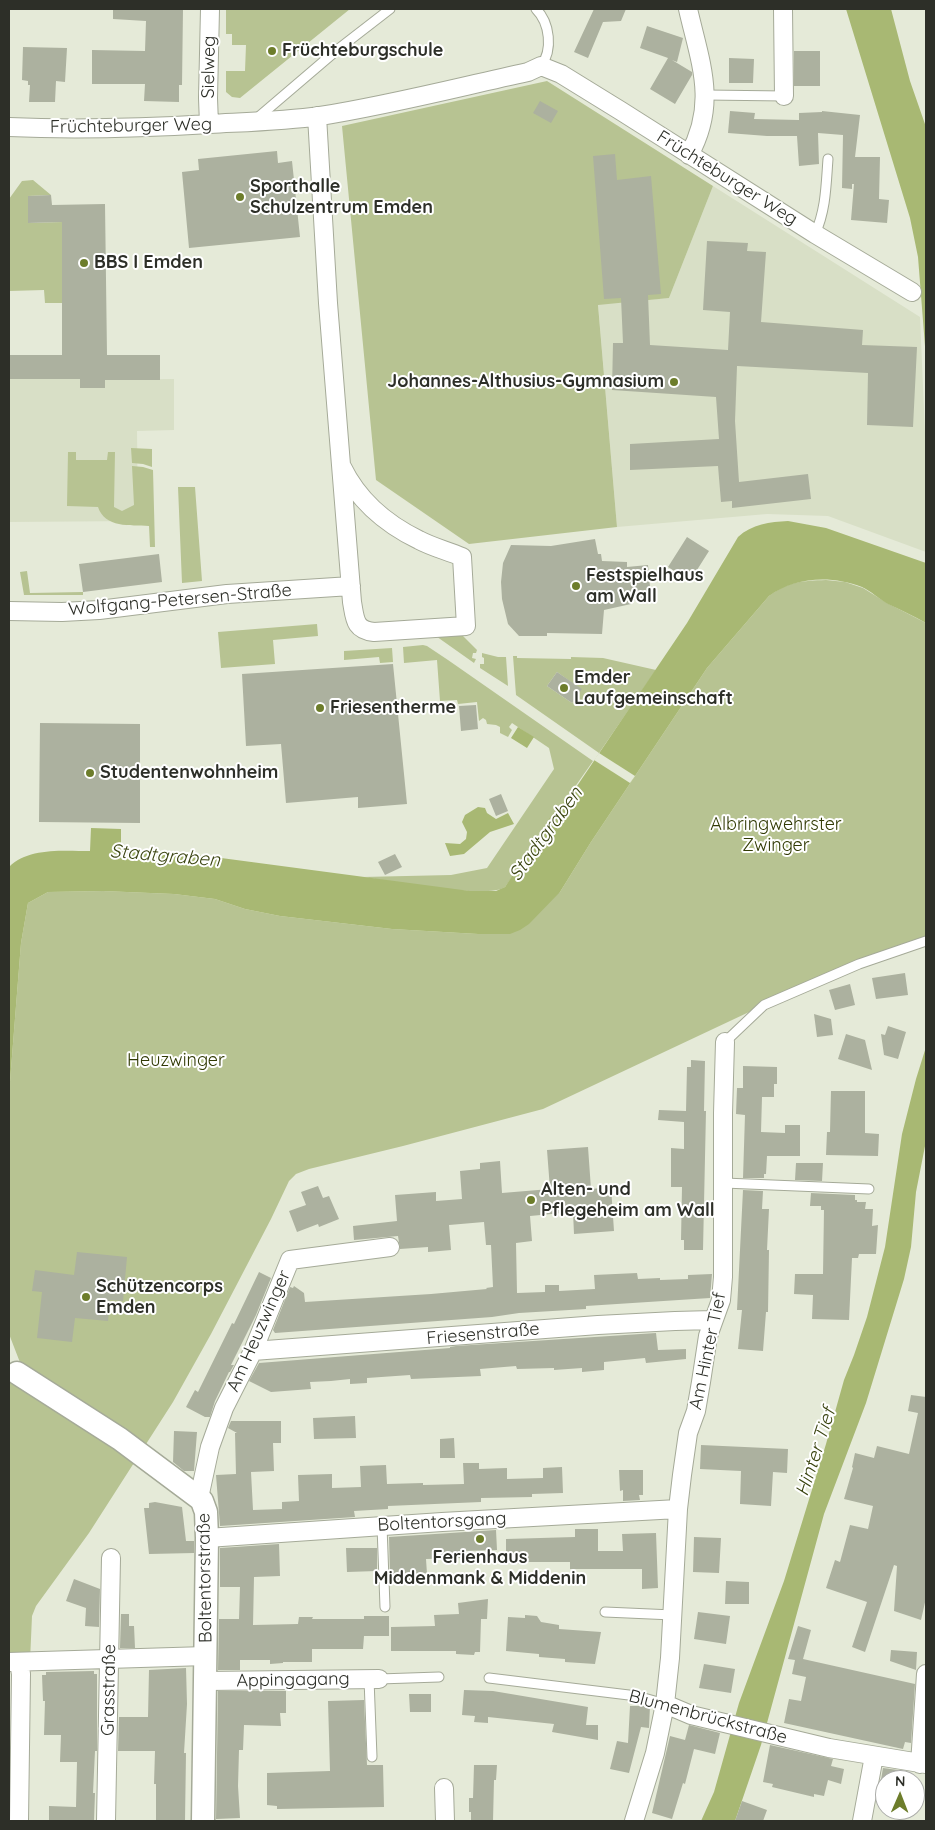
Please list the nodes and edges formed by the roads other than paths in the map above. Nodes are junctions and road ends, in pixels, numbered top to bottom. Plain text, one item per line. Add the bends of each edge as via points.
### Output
1 (210, 9) edge
2 (390, 9) edge
3 (536, 9) edge
4 (688, 9) edge
5 (783, 9) edge
6 (540, 66) junction
7 (706, 95) junction
8 (788, 96) joint
9 (317, 116) junction
10 (254, 121) junction
11 (209, 124) junction
12 (9, 127) edge
13 (689, 154) junction
14 (828, 159) dead end
15 (815, 234) junction
16 (912, 292) dead end
17 (342, 467) junction
18 (351, 586) junction
19 (9, 611) edge
20 (926, 941) edge
21 (725, 1042) joint
22 (724, 1183) junction
23 (869, 1189) dead end
24 (390, 1247) dead end
25 (713, 1320) junction
26 (253, 1351) junction
27 (17, 1373) dead end
28 (199, 1498) junction
29 (678, 1509) junction
30 (382, 1526) junction
31 (207, 1538) junction
32 (112, 1558) dead end
33 (385, 1607) dead end
34 (605, 1612) dead end
35 (673, 1615) junction
36 (206, 1656) junction
37 (110, 1659) junction
38 (14, 1662) edge
39 (926, 1674) edge
40 (439, 1677) dead end
41 (489, 1678) dead end
42 (374, 1679) junction
43 (206, 1681) junction
44 (665, 1704) junction
45 (874, 1756) junction
46 (372, 1757) dead end
47 (923, 1764) edge
48 (444, 1788) dead end
49 (19, 1821) edge
50 (106, 1821) edge
51 (203, 1821) edge
52 (444, 1821) edge
53 (634, 1821) edge
54 (862, 1821) edge

1 - 11 street, Sielweg
2 - 10 lane
3 - 6 lane via 543,16 548,33 546,56
4 - 7 street
5 - 8 street
6 - 9 street, Früchteburger Weg via 528,72
6 - 13 street, Früchteburger Weg via 561,74
7 - 8 lane
7 - 13 street via 702,128
9 - 10 street, Früchteburger Weg
9 - 17 street
10 - 11 street, Früchteburger Weg
11 - 12 street, Früchteburger Weg via 143,128
13 - 15 street, Früchteburger Weg
14 - 15 lane via 824,204
15 - 16 street, Früchteburger Weg
17 - 18 street
17 - 18 street via 359,495 377,514 420,541 462,557 466,626 367,632 355,619
18 - 19 street, Wolfgang-Petersen-Straße via 227,594 99,610
20 - 21 lane via 859,964 764,1005
21 - 22 street, Am Hinter Tief
22 - 23 lane
22 - 25 street, Am Hinter Tief via 724,1277 721,1300
24 - 26 street, Am Heuzwinger via 290,1260
25 - 26 street, Friesenstraße via 598,1325
25 - 29 street, Am Hinter Tief via 696,1411 688,1433
26 - 28 street, Am Heuzwinger via 224,1408 210,1446
27 - 28 street, Boltentorstraße via 120,1439
28 - 31 street, Boltentorstraße via 206,1512
29 - 30 street, Boltentorsgang
29 - 35 street, Am Hinter Tief
30 - 31 street, Boltentorsgang
30 - 33 lane
31 - 36 street, Boltentorstraße
32 - 37 street, Grasstraße
34 - 35 lane
35 - 44 street, Am Hinter Tief
36 - 37 street
36 - 43 street, Boltentorstraße
37 - 38 street
37 - 50 street, Grasstraße
38 - 49 street via 21,1692
39 - 47 street
40 - 42 lane
41 - 44 lane, Blumenbrückstraße via 637,1696
42 - 43 street, Appingagang
42 - 46 lane
43 - 51 street, Boltentorstraße
44 - 45 street, Blumenbrückstraße via 688,1714
44 - 53 street, Am Hinter Tief
45 - 47 street, Blumenbrückstraße
45 - 54 street
48 - 52 street

